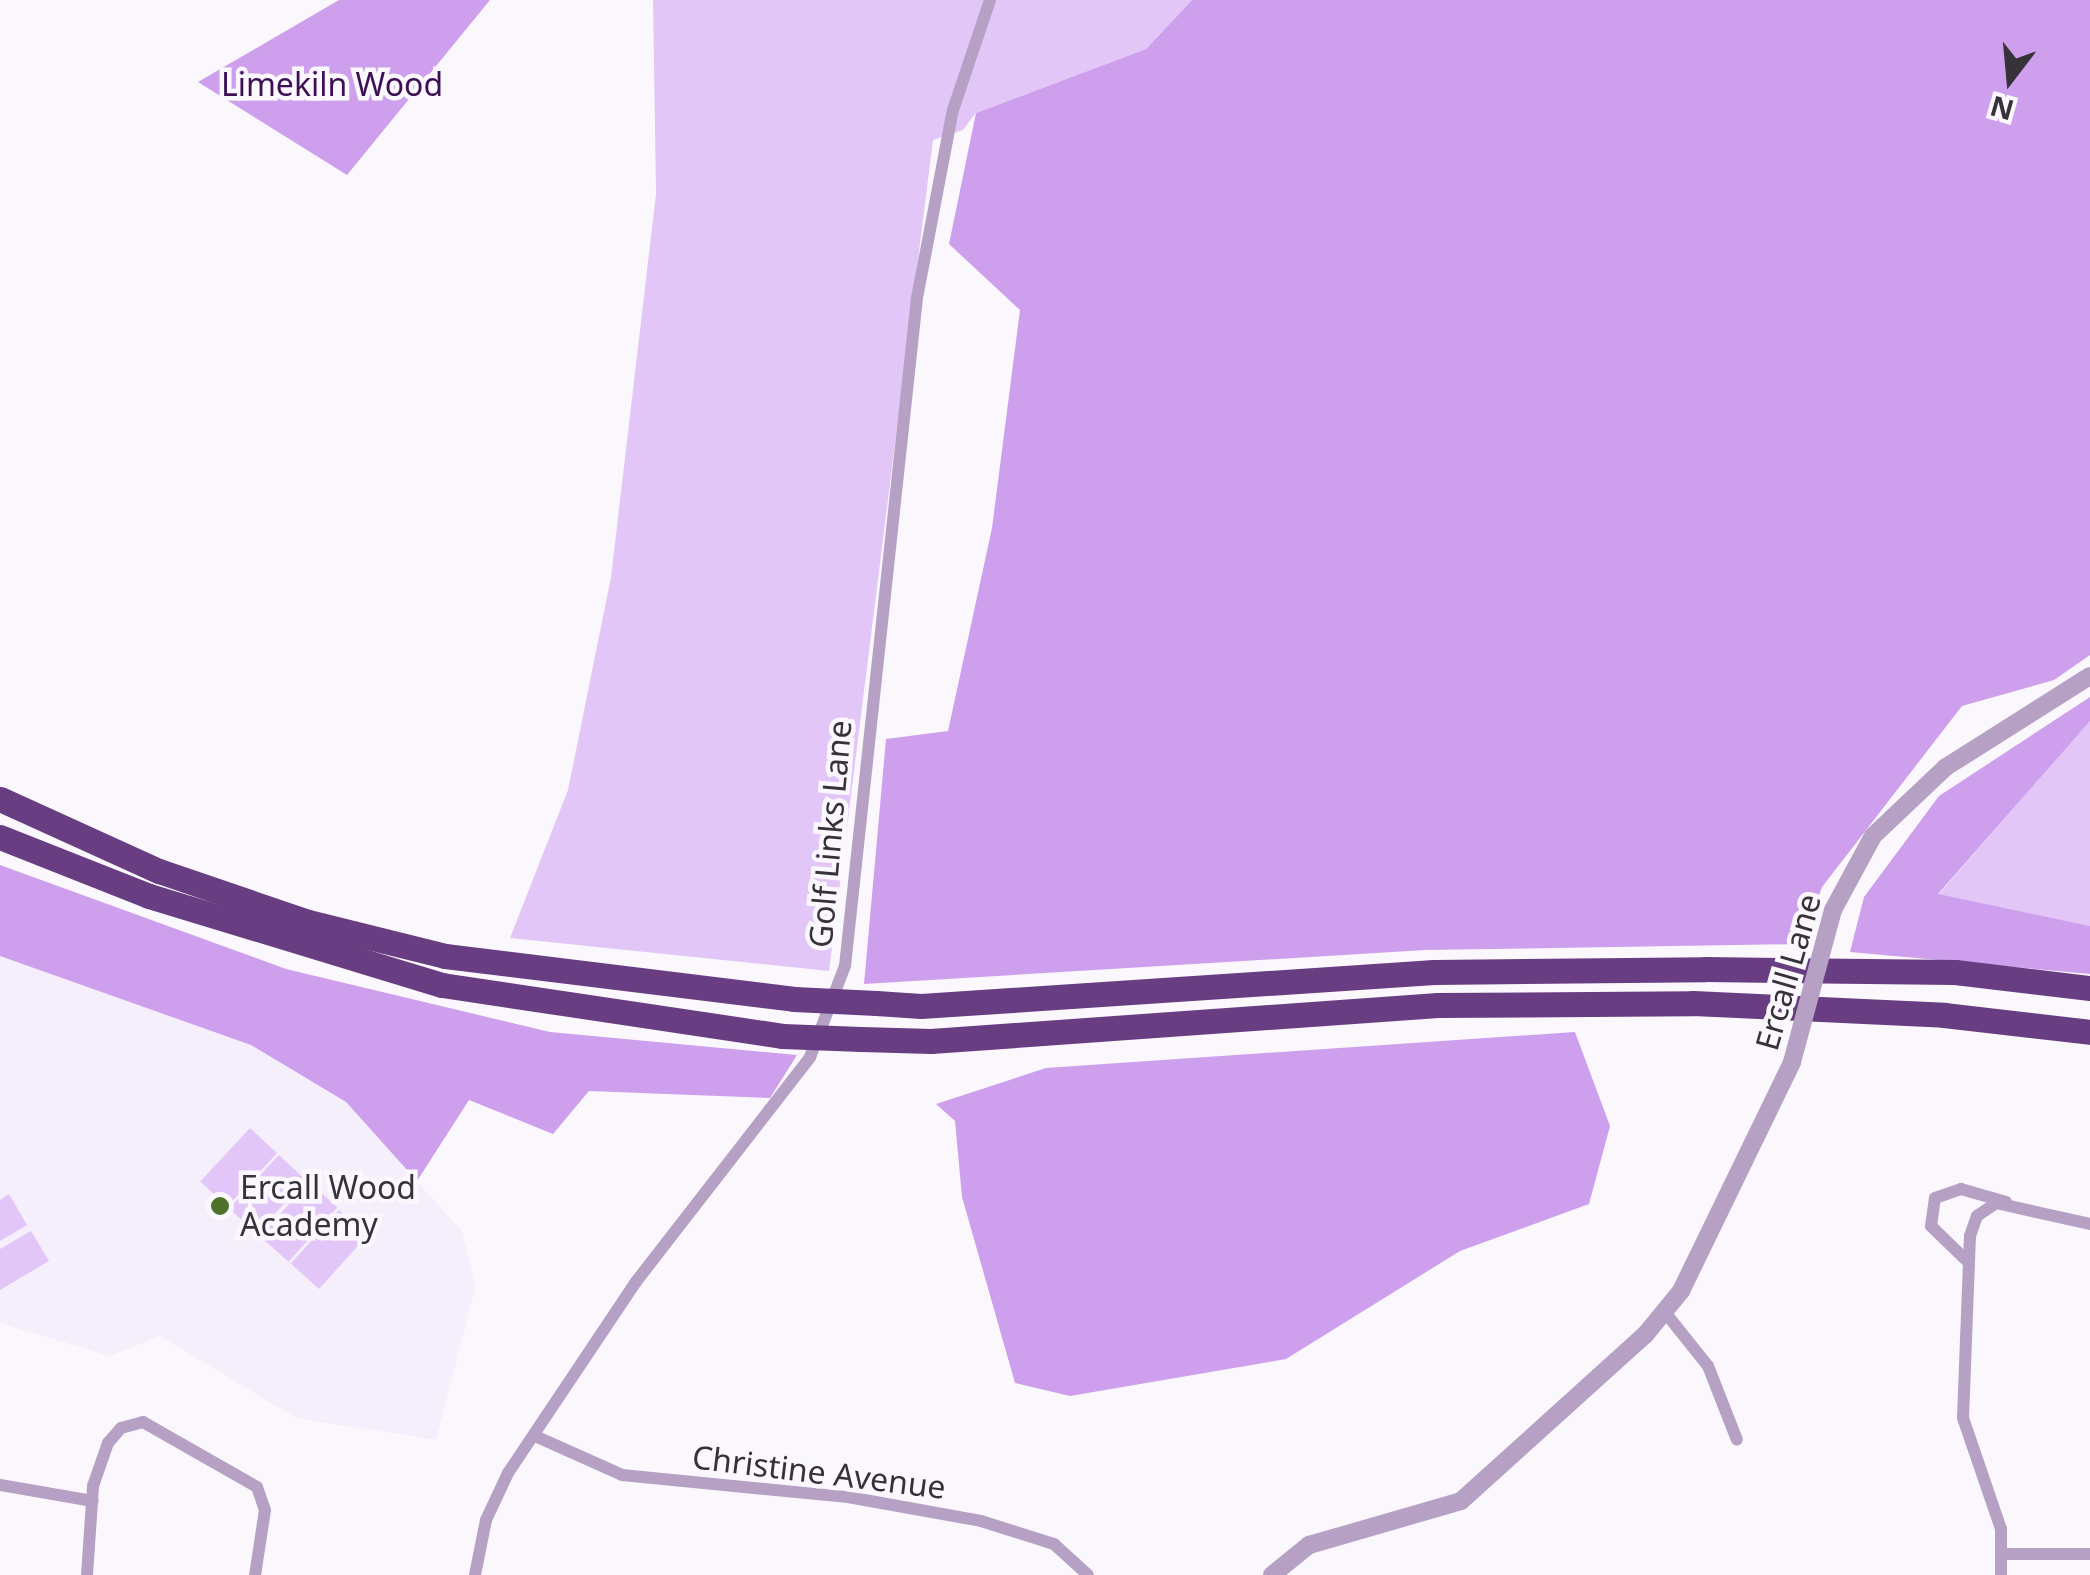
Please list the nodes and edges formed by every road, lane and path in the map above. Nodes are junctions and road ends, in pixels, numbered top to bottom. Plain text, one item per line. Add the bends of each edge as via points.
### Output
1 (990, 0) edge
2 (2090, 676) edge
3 (0, 799) edge
4 (0, 837) edge
5 (2090, 988) edge
6 (2090, 1032) edge
7 (2007, 1202) junction
8 (2090, 1224) edge
9 (1966, 1260) junction
10 (1664, 1311) junction
11 (535, 1436) junction
12 (1737, 1440) dead end
13 (0, 1484) edge
14 (93, 1501) junction
15 (2003, 1554) junction
16 (2090, 1554) edge
17 (88, 1575) edge
18 (255, 1575) edge
19 (475, 1575) edge
20 (1088, 1575) edge
21 (1272, 1575) edge
22 (2001, 1575) edge

1 - 11 street, Golf Links Lane via 953,110 917,298 845,966 810,1057 635,1283
2 - 10 street, Ercall Lane, bridge via 1946,767 1873,836 1833,910 1792,1062 1749,1160
3 - 5 highway, bridge via 159,871 308,922 445,956 794,998 921,1006 1434,972 1705,968 1955,972
4 - 6 highway, bridge via 148,896 442,986 782,1036 931,1041 1438,1005 1673,1004 1944,1016
7 - 8 street
7 - 9 street via 1978,1216
7 - 9 street via 1960,1190 1935,1198 1931,1226
9 - 15 street via 1964,1418 1980,1481 1996,1510
10 - 12 street via 1708,1366
10 - 21 street, Ercall Lane via 1460,1501 1309,1545
11 - 19 street, Golf Links Lane via 498,1492
11 - 20 street, Christine Avenue via 622,1474 848,1497 981,1521 1054,1544
13 - 14 street
14 - 17 street
14 - 18 street via 113,1434 132,1423 165,1429 256,1487 265,1510
15 - 16 street
15 - 22 street

